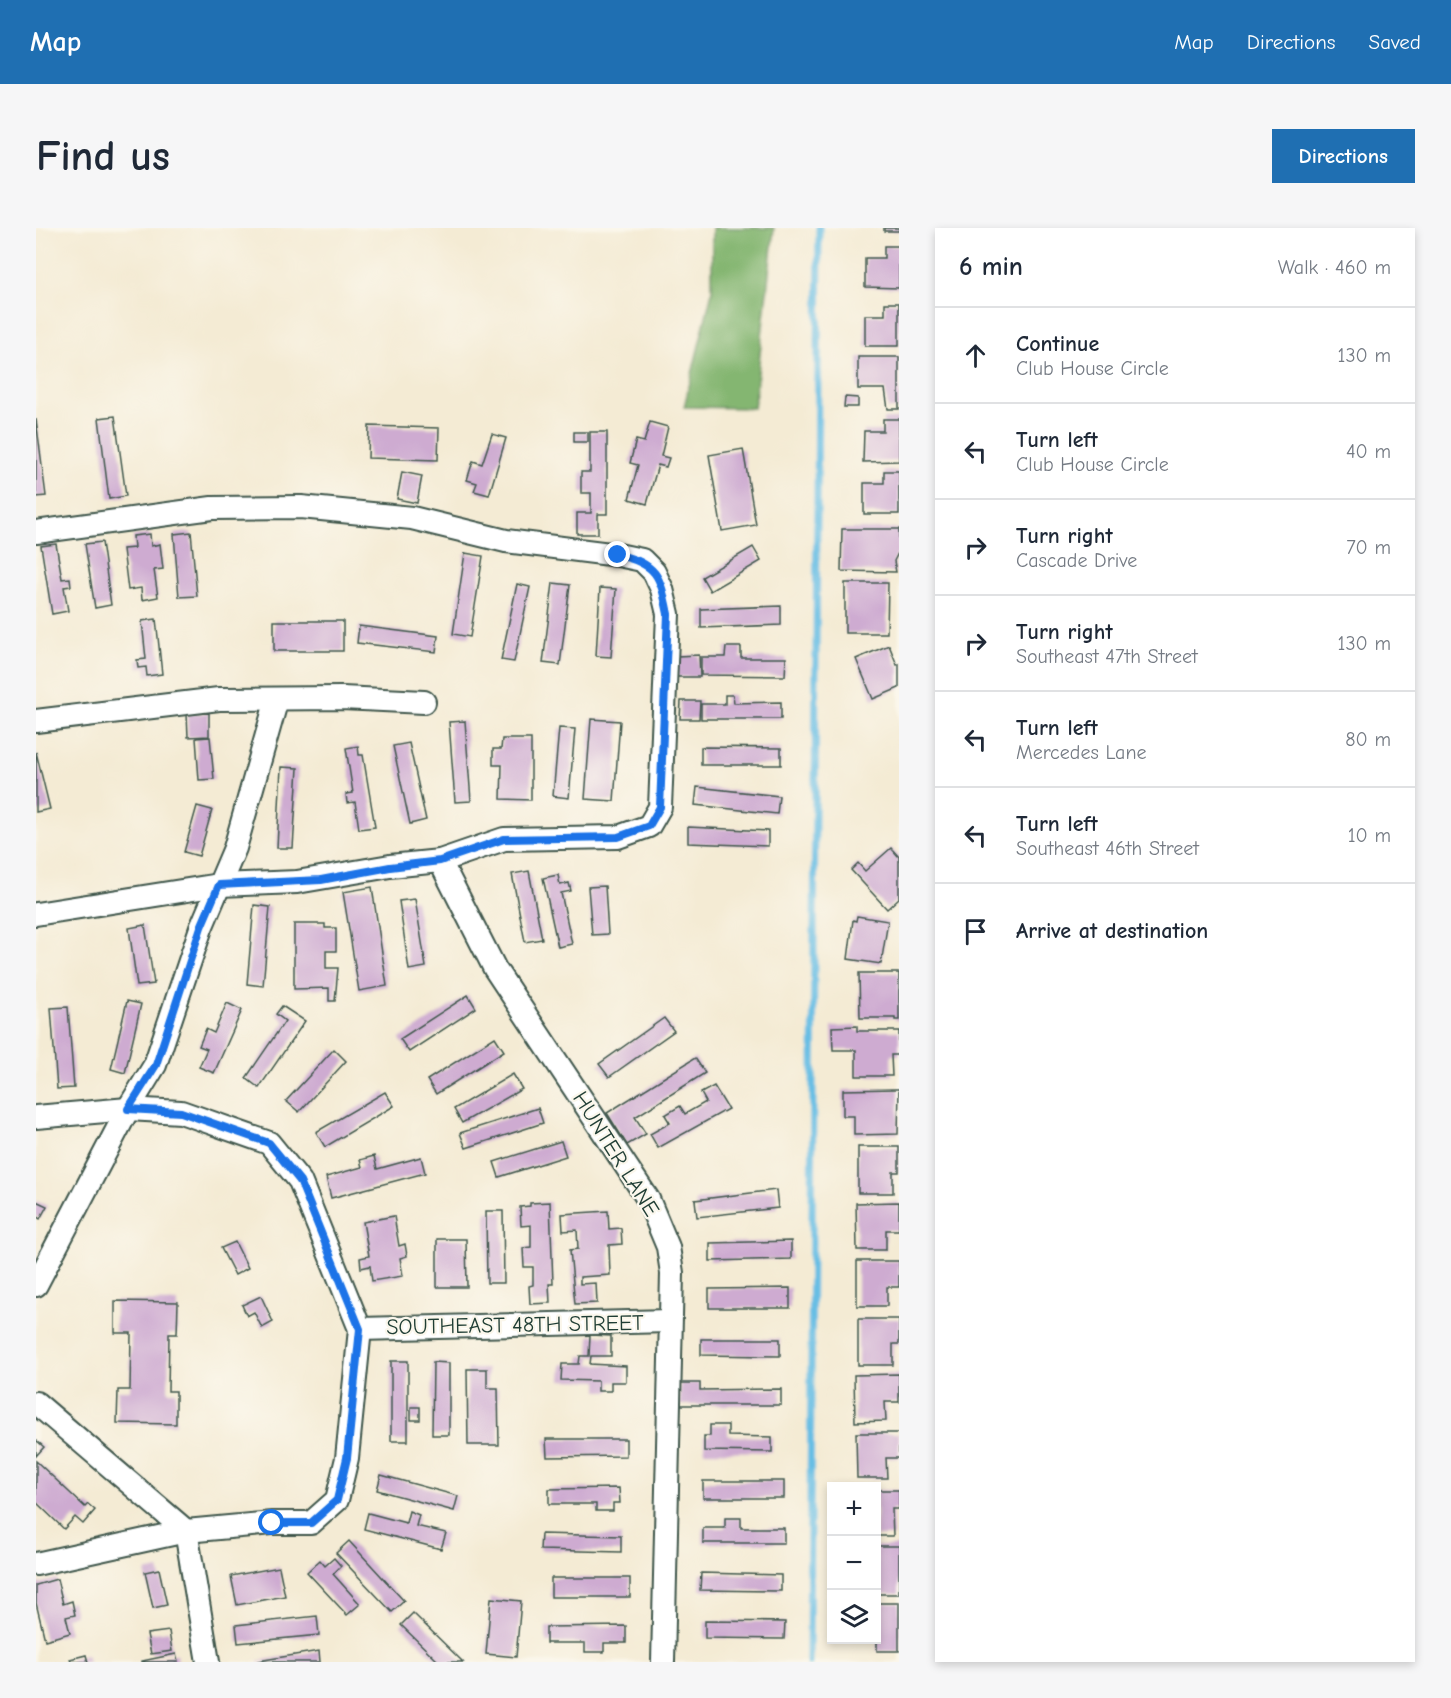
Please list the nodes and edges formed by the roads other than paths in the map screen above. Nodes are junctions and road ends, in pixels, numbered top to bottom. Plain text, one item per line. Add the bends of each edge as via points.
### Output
1 (36, 532) edge
2 (277, 699) junction
3 (424, 702) dead end
4 (36, 721) edge
5 (440, 861) junction
6 (219, 885) junction
7 (36, 914) edge
8 (128, 1109) junction
9 (36, 1117) edge
10 (36, 1285) edge
11 (669, 1321) junction
12 (360, 1329) junction
13 (36, 1403) edge
14 (186, 1531) junction
15 (36, 1564) edge
16 (208, 1662) edge
17 (663, 1662) edge

1 - 5 street via 212,508 301,507 412,518 506,541 642,560 654,572 668,614 660,807 649,826 618,837 504,839
2 - 3 street
2 - 4 street via 180,702
2 - 6 street via 235,848
5 - 6 street via 297,882
5 - 11 street, HUNTER LANE via 495,969 648,1199 660,1223 672,1273
6 - 7 street
6 - 8 street via 201,927 156,1065
8 - 9 street
8 - 10 street
8 - 12 street via 181,1112 269,1143 300,1181
11 - 12 street, SOUTHEAST 48TH STREET
11 - 17 street, HUNTER LANE
12 - 14 street via 347,1458 337,1500 311,1523
13 - 14 street
14 - 15 street
14 - 16 street

